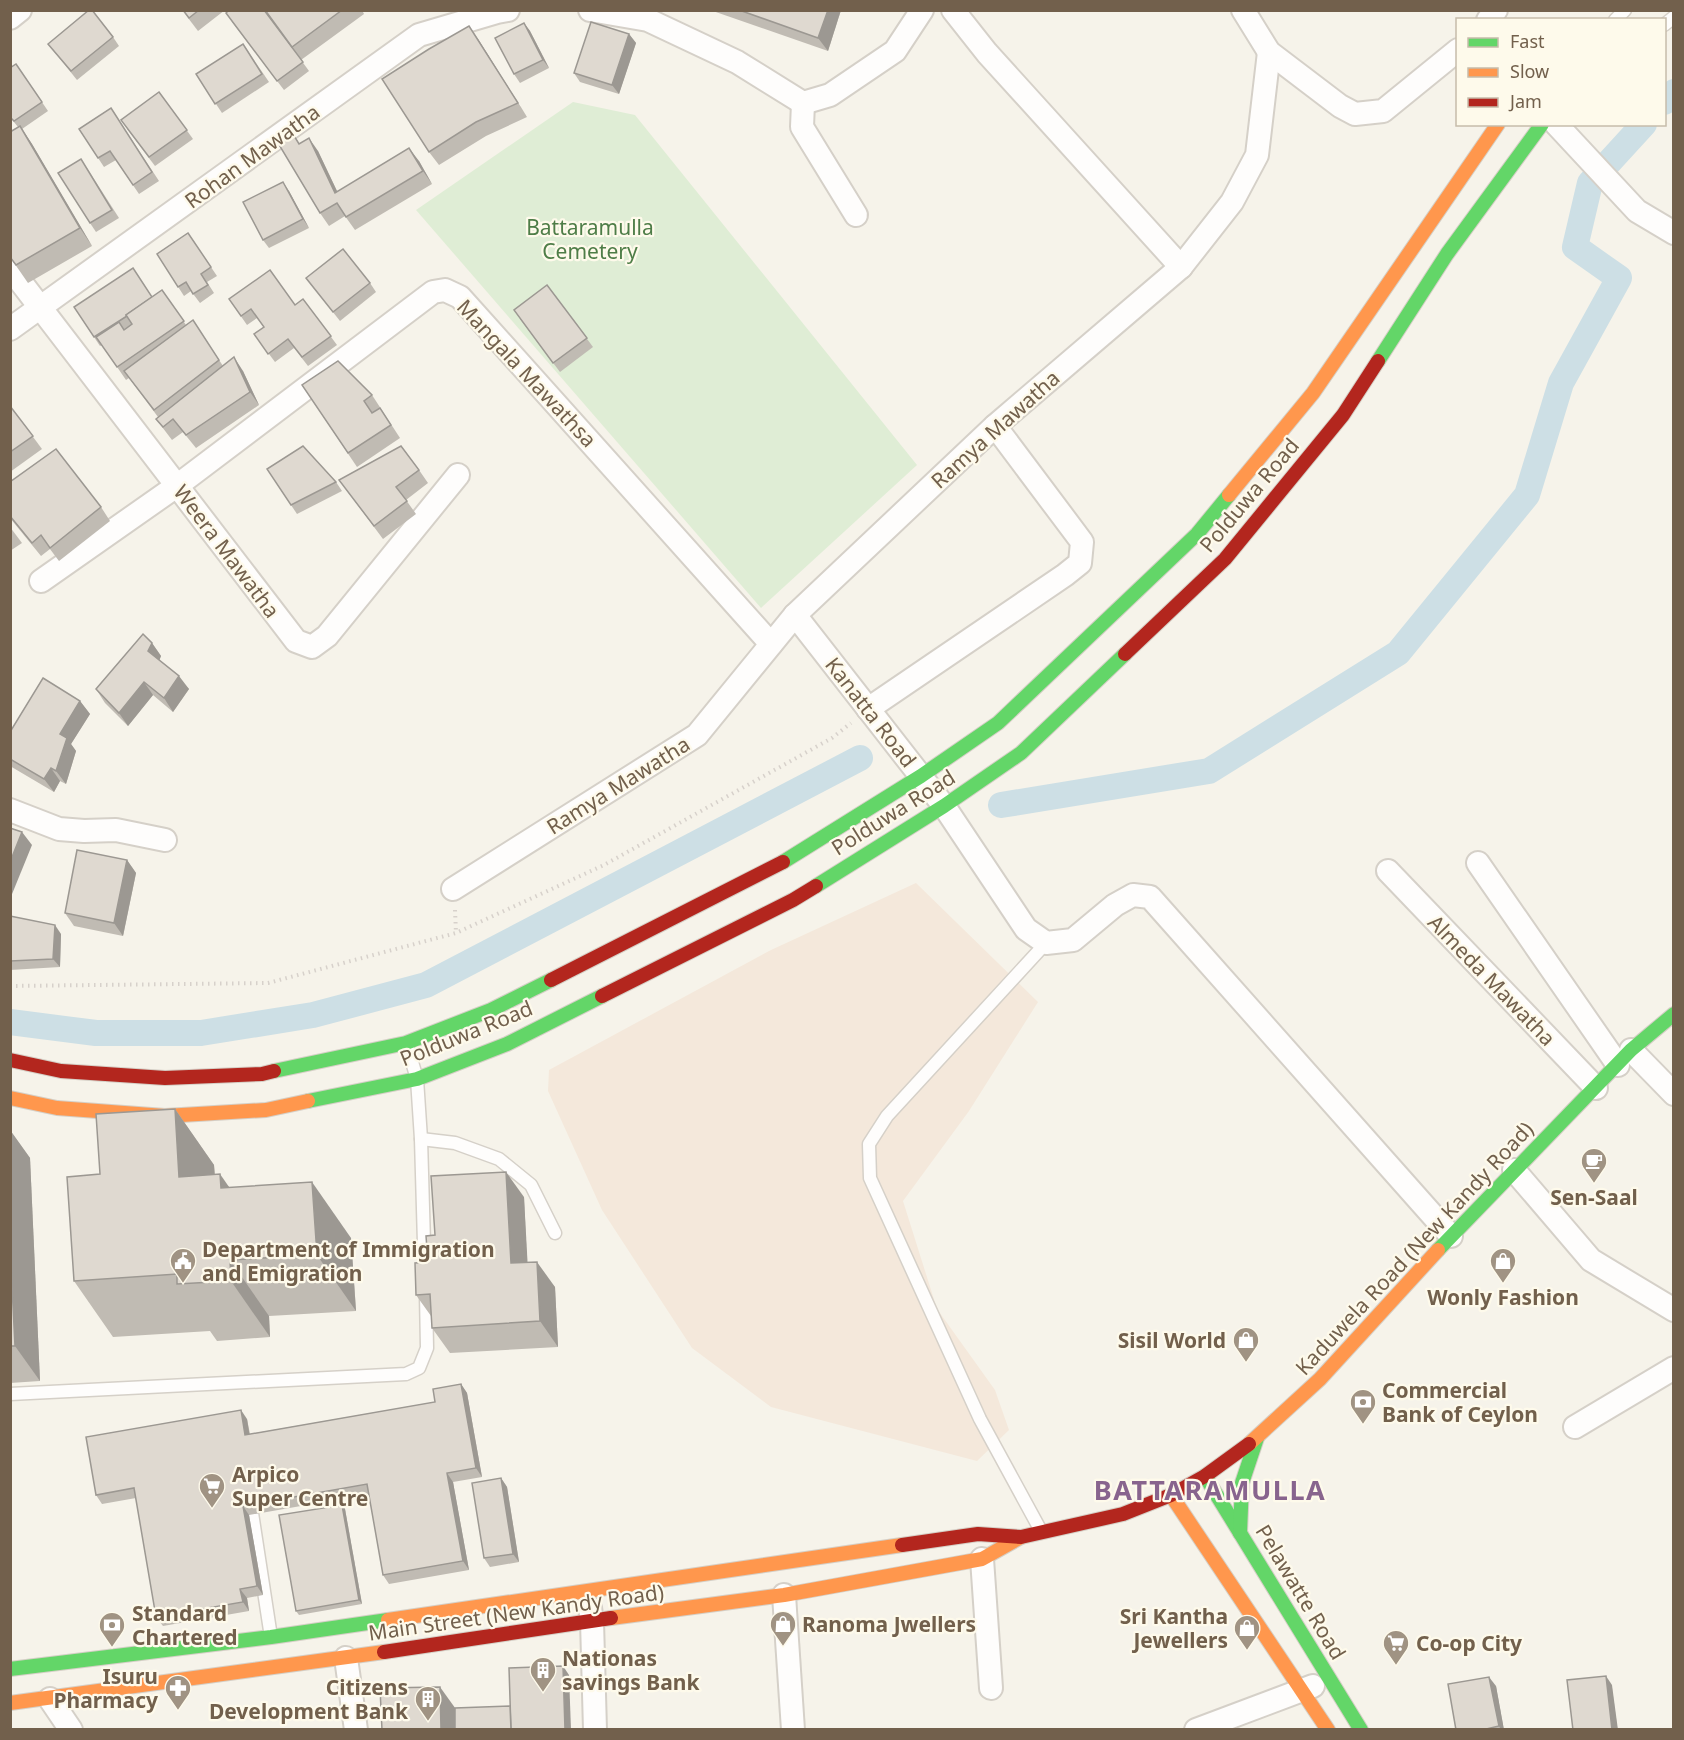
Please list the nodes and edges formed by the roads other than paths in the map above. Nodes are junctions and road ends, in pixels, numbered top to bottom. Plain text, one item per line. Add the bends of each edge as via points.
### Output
1 (20, 10) edge
2 (508, 10) edge
3 (590, 10) edge
4 (922, 10) edge
5 (952, 10) edge
6 (1244, 10) edge
7 (10, 18) edge
8 (1269, 52) junction
9 (1456, 52) edge
10 (803, 103) junction
11 (1497, 126) edge
12 (1541, 126) edge
13 (1557, 126) edge
14 (856, 215) dead end
15 (1674, 232) edge
16 (1181, 267) junction
17 (10, 268) edge
18 (41, 308) junction
19 (10, 329) edge
20 (995, 426) junction
21 (458, 475) dead end
22 (178, 485) junction
23 (41, 581) dead end
24 (795, 615) junction
25 (771, 644) junction
26 (868, 709) junction
27 (921, 776) junction
28 (944, 806) junction
29 (10, 810) edge
30 (165, 840) dead end
31 (1478, 863) dead end
32 (1388, 871) dead end
33 (453, 889) dead end
34 (1046, 943) junction
35 (1674, 1014) edge
36 (406, 1043) junction
37 (1624, 1058) junction
38 (10, 1060) edge
39 (417, 1079) junction
40 (1596, 1088) junction
41 (1674, 1094) edge
42 (10, 1098) edge
43 (421, 1139) junction
44 (1514, 1170) junction
45 (555, 1233) dead end
46 (1451, 1236) junction
47 (1674, 1310) edge
48 (1674, 1368) edge
49 (10, 1394) edge
50 (1575, 1427) dead end
51 (1257, 1438) junction
52 (1206, 1476) junction
53 (249, 1491) edge
54 (1171, 1495) junction
55 (1123, 1514) junction
56 (1145, 1520) dead end
57 (1240, 1533) junction
58 (1042, 1534) junction
59 (1021, 1537) junction
60 (1185, 1537) dead end
61 (1210, 1552) junction
62 (982, 1559) junction
63 (587, 1591) junction
64 (784, 1595) junction
65 (592, 1621) junction
66 (271, 1637) junction
67 (346, 1658) junction
68 (10, 1669) edge
69 (1329, 1680) junction
70 (991, 1688) dead end
71 (1302, 1690) junction
72 (50, 1698) junction
73 (10, 1703) edge
74 (71, 1730) edge
75 (356, 1730) edge
76 (595, 1730) edge
77 (793, 1730) edge
78 (1196, 1730) edge
79 (1328, 1730) edge
80 (1361, 1730) edge

1 - 7 street
2 - 18 street, Rohan Mawatha via 419,35
3 - 10 street via 648,20 737,62
4 - 10 street via 895,51 830,95
5 - 16 street
6 - 8 street
8 - 9 street via 1355,114 1383,111
8 - 16 street, Ramya Mawatha via 1257,155 1232,202
10 - 14 street via 802,126
11 - 27 main road, Polduwa Road via 1313,393 1197,534 998,723
12 - 28 main road, Polduwa Road via 1447,254 1343,415 1225,559 1021,753
13 - 15 street via 1637,211
16 - 20 street, Ramya Mawatha
17 - 18 street, Weera Mawatha
18 - 19 street, Rohan Mawatha
18 - 22 street, Weera Mawatha
20 - 24 street, Ramya Mawatha
20 - 26 street via 1082,542 1080,563
21 - 22 street, Weera Mawatha via 327,636 312,647 296,641
22 - 23 street, Mangala Mawathsa
22 - 25 street, Mangala Mawathsa via 433,292 445,290 460,297
24 - 25 street, Ramya Mawatha
24 - 26 street, Kanatta Road
25 - 33 street, Ramya Mawatha via 697,735
26 - 27 street, Kanatta Road
27 - 28 street, Kanatta Road
27 - 36 main road, Polduwa Road via 774,868 491,1010
28 - 34 street, Kanatta Road via 1026,929
28 - 39 main road, Polduwa Road via 793,900 507,1044
29 - 30 street via 59,829 116,830
31 - 37 street
32 - 40 street, Almeda Mawatha
34 - 46 street via 1073,940 1133,895 1150,897
34 - 58 lane via 887,1116 869,1144 870,1178 980,1419
35 - 37 main road, Kaduwela Road (New Kandy Road)
36 - 38 main road, Polduwa Road via 262,1074 165,1078 62,1071
36 - 39 lane
37 - 40 main road, Kaduwela Road (New Kandy Road)
37 - 41 street
39 - 42 main road, Polduwa Road via 266,1110 165,1116 57,1108
39 - 43 lane
40 - 44 main road, Kaduwela Road (New Kandy Road)
43 - 45 lane via 455,1143 499,1159 531,1185
43 - 49 lane via 427,1348 419,1368 406,1374
44 - 46 main road, Kaduwela Road (New Kandy Road)
44 - 47 street via 1591,1260
46 - 51 main road, Kaduwela Road (New Kandy Road) via 1320,1379
48 - 50 street
51 - 52 main road, Kaduwela Road (New Kandy Road)
51 - 57 main road via 1242,1483
52 - 54 main road, Kaduwela Road (New Kandy Road)
52 - 57 main road, Pelawatte Road
53 - 66 lane
54 - 55 main road, Main Street (New Kandy Road)
54 - 61 main road
55 - 56 main road
55 - 58 main road, Main Street (New Kandy Road)
57 - 69 main road, Pelawatte Road
58 - 59 main road, Main Street (New Kandy Road)
59 - 62 main road, Main Street (New Kandy Road)
59 - 63 main road, Main Street (New Kandy Road) via 978,1534
60 - 61 main road
61 - 71 main road
62 - 64 main road, Main Street (New Kandy Road)
62 - 70 street
63 - 65 street
63 - 66 main road, Main Street (New Kandy Road)
64 - 65 main road, Main Street (New Kandy Road)
64 - 77 street
65 - 67 main road, Main Street (New Kandy Road)
65 - 76 street
66 - 68 main road, Main Street (New Kandy Road)
67 - 72 main road, Main Street (New Kandy Road)
67 - 75 street
69 - 71 street
69 - 80 main road, Pelawatte Road
71 - 78 street
71 - 79 main road
72 - 73 main road, Main Street (New Kandy Road)
72 - 74 street

